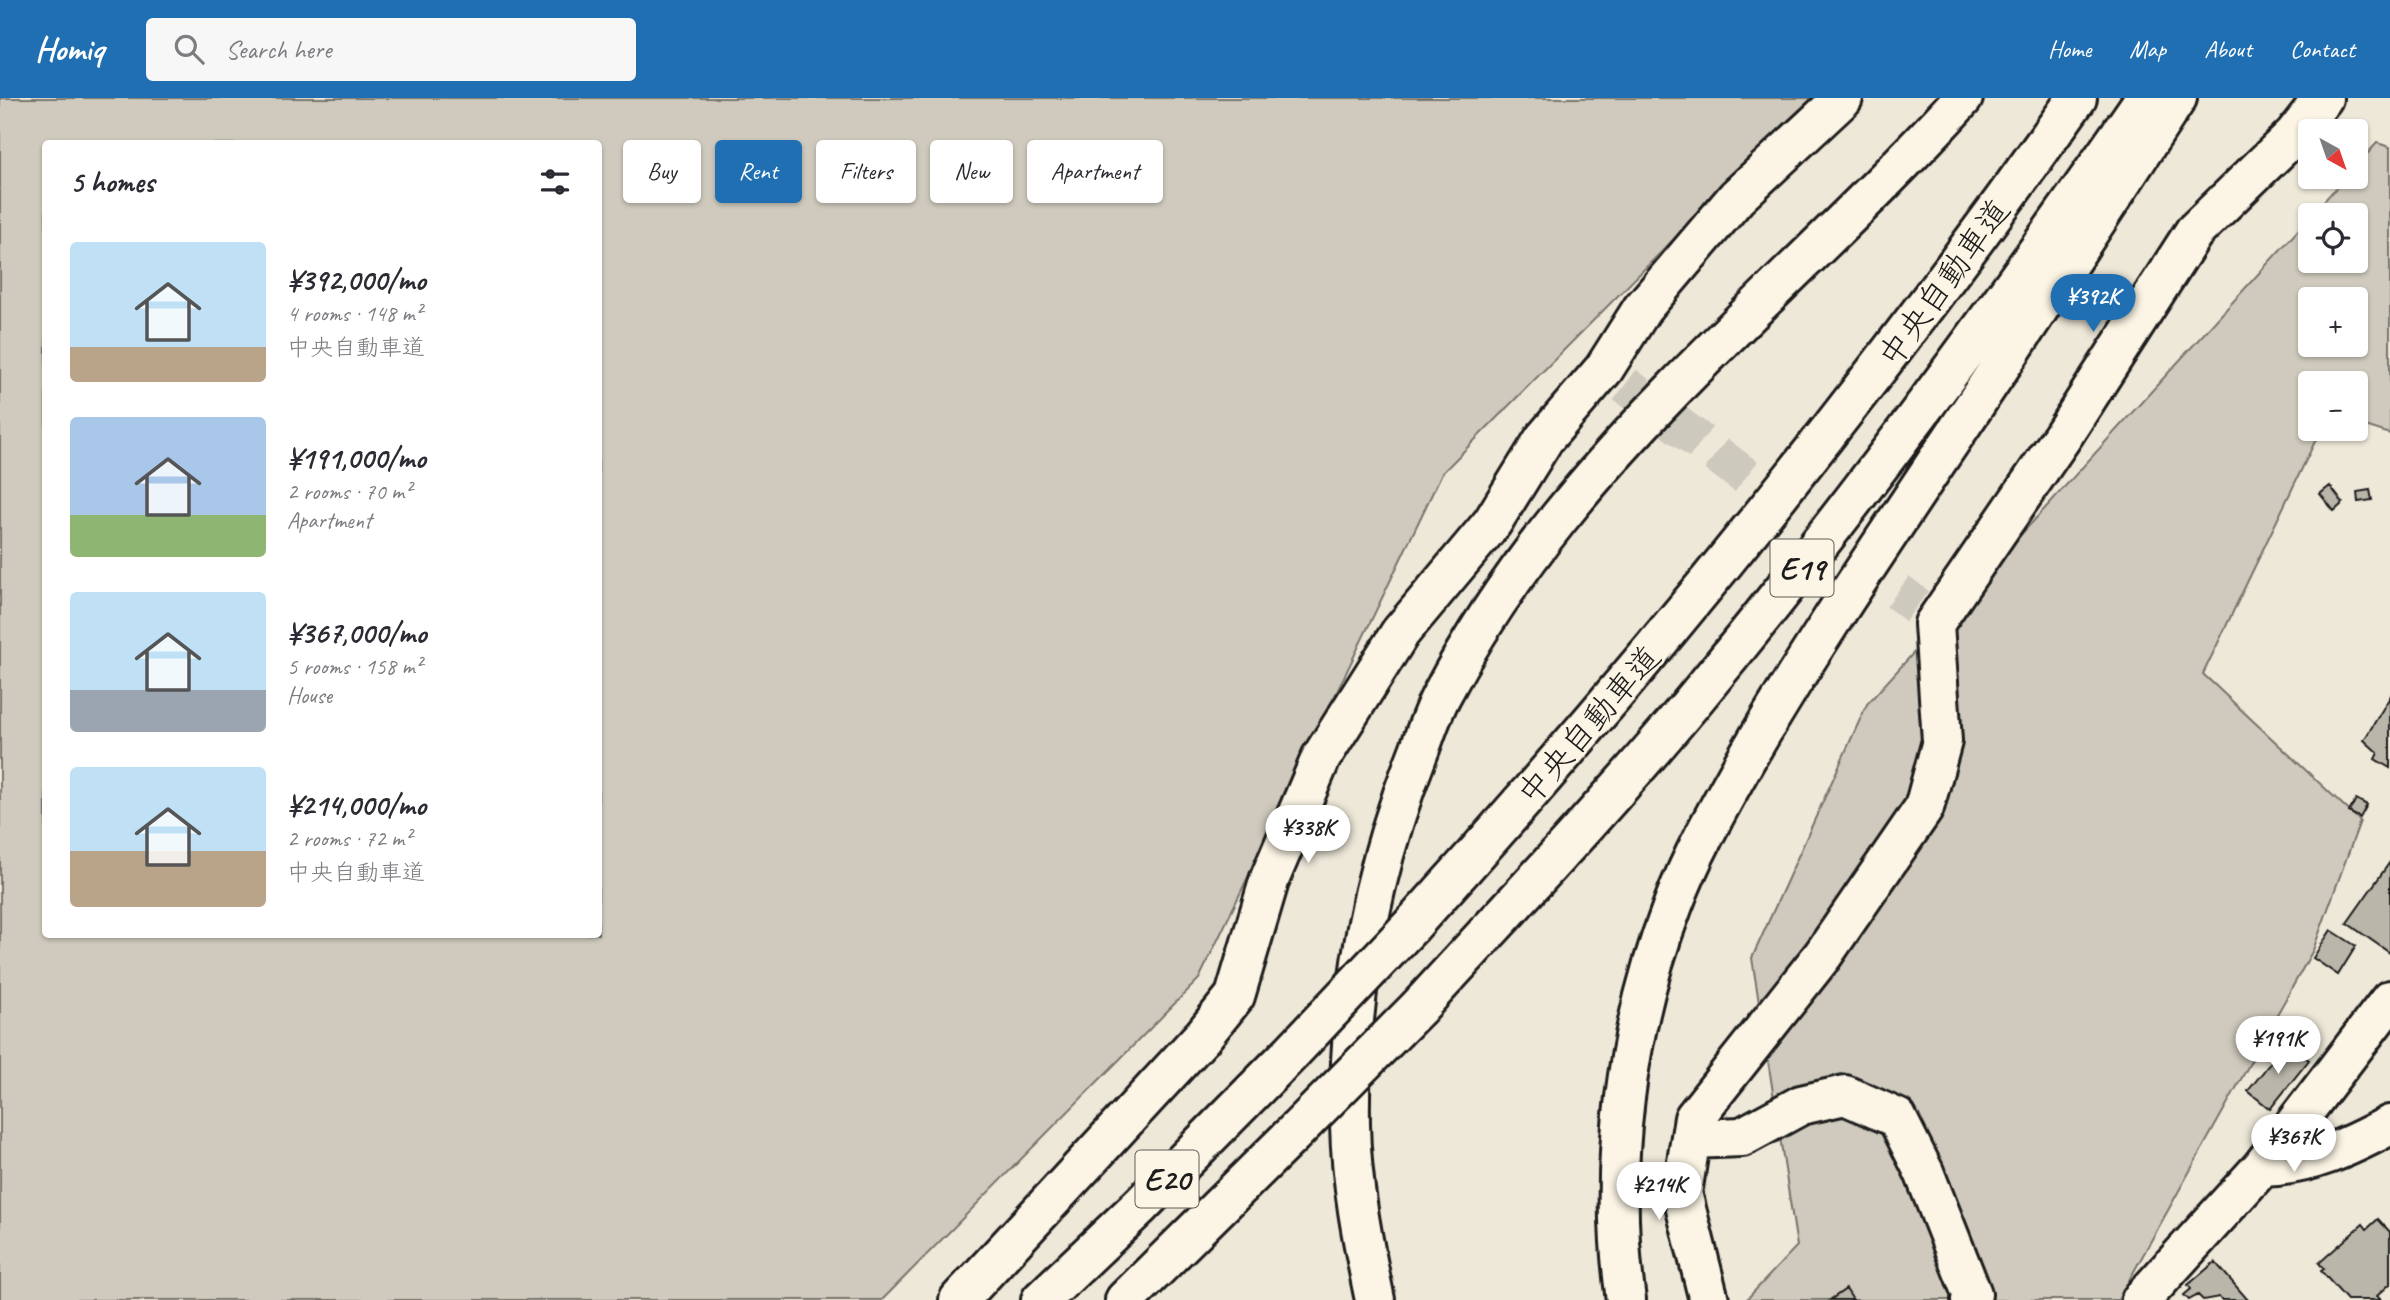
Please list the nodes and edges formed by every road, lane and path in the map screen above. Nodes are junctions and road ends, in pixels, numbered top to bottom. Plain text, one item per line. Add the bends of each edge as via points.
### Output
1 (1843, 98) edge
2 (1963, 98) edge
3 (2077, 98) edge
4 (2146, 98) edge
5 (2177, 98) edge
6 (2323, 98) edge
7 (2390, 1000) edge
8 (1419, 1007) joint
9 (1289, 1055) joint
10 (2390, 1125) edge
11 (1691, 1139) junction
12 (2262, 1167) junction
13 (959, 1300) edge
14 (1041, 1300) edge
15 (1125, 1300) edge
16 (1375, 1300) edge
17 (1626, 1300) edge
18 (1709, 1300) edge
19 (1971, 1300) edge
20 (2141, 1300) edge

1 - 13 main road via 1737,197 1642,309 1615,377 1544,439 1492,523 1400,633 1321,758 1270,878 1235,996
2 - 16 main road via 1724,339 1560,517 1491,609 1440,698 1399,801 1370,910 1352,1024 1350,1127 1362,1237
3 - 9 main road, 中央自動車道 / E19, bridge via 1878,372 1624,686 1412,925
4 - 8 main road, 中央自動車道 / E19 via 1929,403 1808,560 1687,709
5 - 17 main road via 1825,628 1711,821 1673,905 1646,990 1628,1080 1619,1179
6 - 11 main road via 2294,135 2194,232 2062,437 1925,615 1942,741 1924,808 1823,955 1694,1118
7 - 12 main road
8 - 15 main road, 中央自動車道 / E20, bridge
9 - 14 main road, 中央自動車道 / E20
10 - 12 main road via 2347,1148 2290,1166
11 - 18 main road via 1682,1193
11 - 19 main road via 1742,1137 1801,1105 1845,1094 1896,1118 1924,1172
12 - 20 main road

